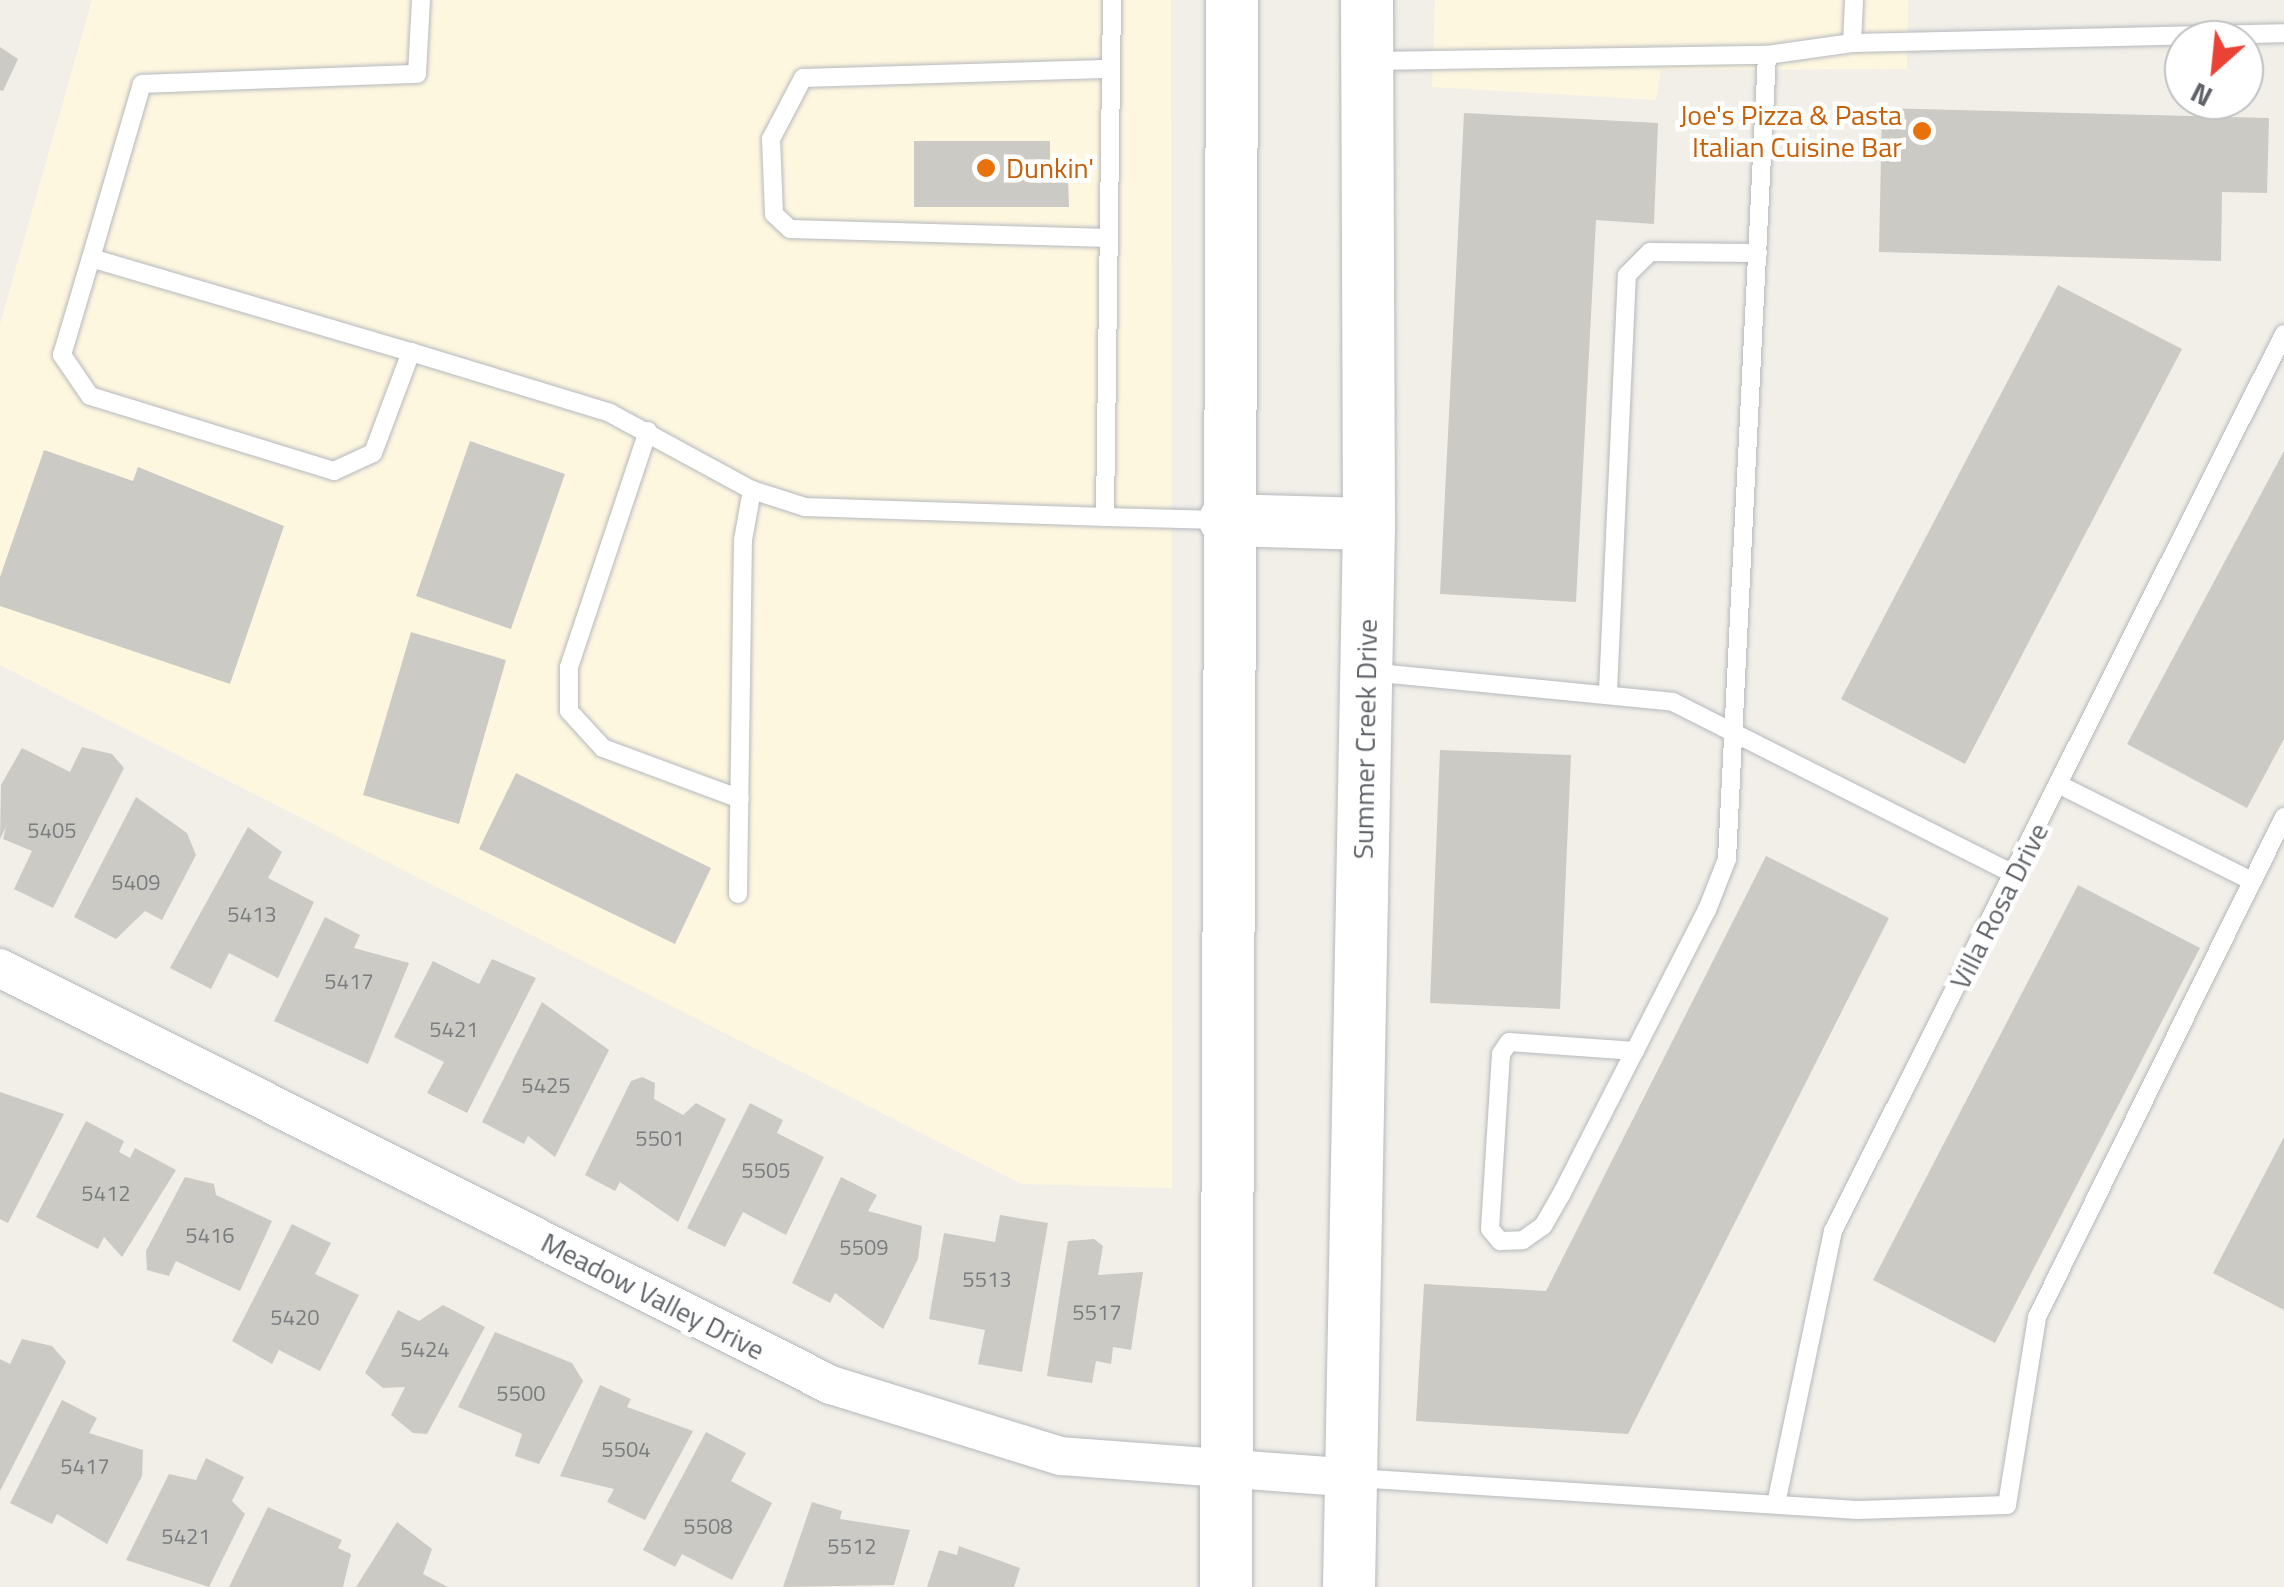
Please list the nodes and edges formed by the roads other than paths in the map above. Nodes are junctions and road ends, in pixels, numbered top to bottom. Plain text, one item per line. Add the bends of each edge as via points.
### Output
1 (421, 0) edge
2 (1112, 0) edge
3 (1232, 0) edge
4 (1367, 0) edge
5 (1854, 0) edge
6 (2284, 34) edge
7 (1852, 43) junction
8 (1767, 55) junction
9 (1367, 61) junction
10 (1112, 70) junction
11 (1109, 238) junction
12 (1758, 254) junction
13 (91, 258) junction
14 (2284, 334) edge
15 (411, 352) junction
16 (648, 431) junction
17 (752, 490) junction
18 (1105, 517) junction
19 (1225, 520) junction
20 (1369, 524) junction
21 (1366, 672) junction
22 (1608, 691) junction
23 (1735, 728) junction
24 (2060, 785) junction
25 (740, 799) junction
26 (2284, 817) edge
27 (2015, 875) junction
28 (2252, 881) junction
29 (738, 894) dead end
30 (0, 968) edge
31 (1635, 1050) junction
32 (1233, 1470) junction
33 (1352, 1478) junction
34 (1777, 1500) junction
35 (1226, 1587) edge
36 (1350, 1587) edge

1 - 13 lane via 418,74 142,84
2 - 10 lane
3 - 19 main road
4 - 9 main road, Summer Creek Drive
5 - 7 lane
6 - 7 lane
7 - 8 lane
8 - 9 lane
8 - 12 lane
9 - 20 main road, Summer Creek Drive
10 - 11 lane
10 - 11 lane via 802,78 770,158 774,214 790,230
11 - 18 lane
12 - 22 lane via 1650,252 1626,275
12 - 23 lane
13 - 15 lane
13 - 15 lane via 62,355 90,396 334,471 373,453
14 - 24 lane, Villa Rosa Drive
15 - 16 lane
16 - 17 lane
16 - 25 lane via 569,667 569,711 603,748
17 - 18 lane via 805,508
17 - 25 lane via 742,540
18 - 19 lane
19 - 20 main road
19 - 32 main road
20 - 21 main road, Summer Creek Drive
21 - 22 lane
21 - 33 main road, Summer Creek Drive
22 - 23 lane via 1673,702
23 - 27 lane
23 - 31 lane via 1727,859
24 - 27 lane, Villa Rosa Drive
24 - 28 lane
25 - 29 lane
26 - 28 lane
27 - 34 lane, Villa Rosa Drive via 1833,1231
28 - 34 lane via 2037,1318 2006,1505 1858,1510
30 - 32 street, Meadow Valley Drive via 831,1385 1061,1456
31 - 31 lane via 1543,1226 1524,1240 1500,1241 1490,1229 1501,1054 1509,1042
32 - 33 street, Meadow Valley Drive
32 - 35 main road
33 - 34 lane
33 - 36 main road, Summer Creek Drive

